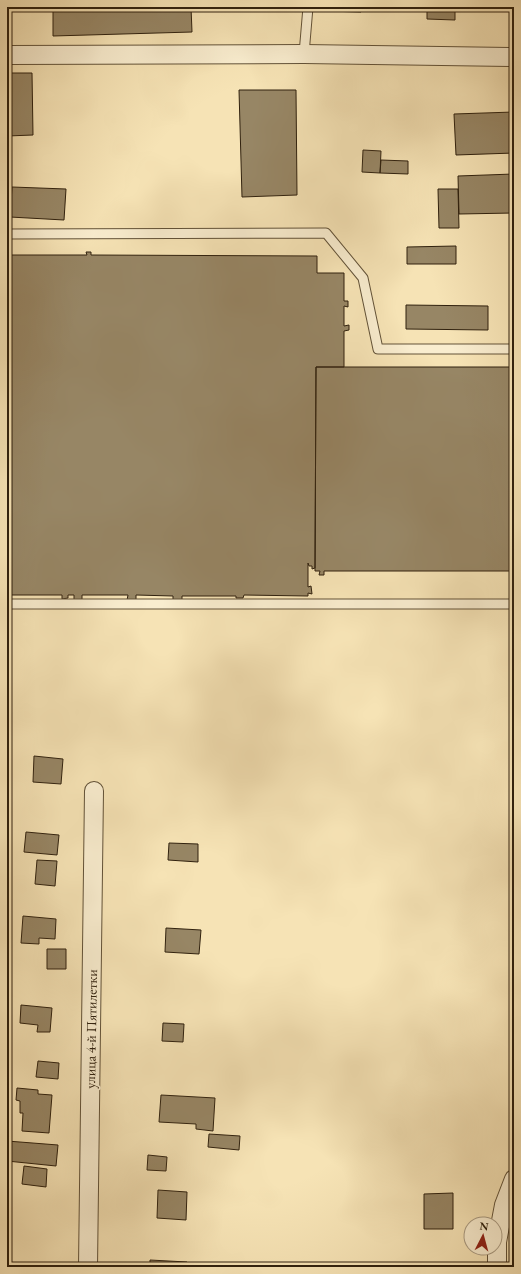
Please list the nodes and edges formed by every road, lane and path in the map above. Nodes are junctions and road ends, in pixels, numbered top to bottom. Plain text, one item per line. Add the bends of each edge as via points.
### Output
1 (308, 7) edge
2 (304, 54) junction
3 (7, 55) edge
4 (514, 57) edge
5 (7, 234) edge
6 (514, 349) edge
7 (7, 604) edge
8 (514, 604) edge
9 (94, 791) dead end
10 (514, 1179) edge
11 (88, 1267) edge
12 (497, 1267) edge

1 - 2 lane
2 - 3 street
2 - 4 street
5 - 6 lane via 326,233 363,278 378,349
7 - 8 lane
9 - 11 street, улица 4-й Пятилетки
10 - 12 street via 504,1205 497,1242

